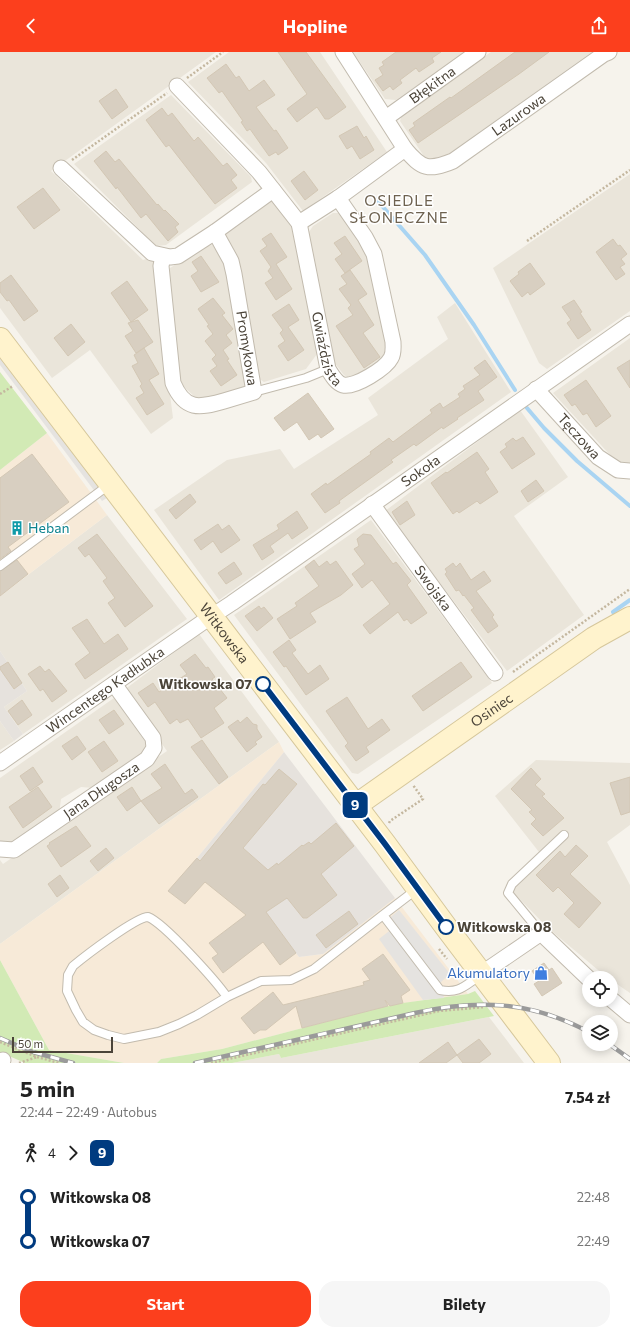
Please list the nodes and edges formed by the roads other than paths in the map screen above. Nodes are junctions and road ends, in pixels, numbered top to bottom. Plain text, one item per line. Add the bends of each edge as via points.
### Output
1 (343, 52) edge
2 (478, 52) edge
3 (605, 53) edge
4 (177, 86) road end
5 (386, 118) junction
6 (405, 149) junction
7 (61, 168) road end
8 (273, 190) junction
9 (338, 198) junction
10 (299, 223) junction
11 (215, 232) junction
12 (163, 256) junction
13 (630, 324) edge
14 (0, 339) edge
15 (328, 369) junction
16 (536, 389) junction
17 (254, 392) junction
18 (630, 471) edge
19 (111, 484) junction
20 (372, 504) junction
21 (0, 566) edge
22 (211, 616) junction
23 (630, 618) edge
24 (630, 621) edge
25 (495, 673) dead end
26 (114, 684) junction
27 (0, 763) edge
28 (358, 810) junction
29 (564, 835) dead end
30 (0, 849) edge
31 (417, 888) junction
32 (383, 915) junction
33 (541, 933) junction
34 (582, 972) edge
35 (482, 974) junction
36 (226, 997) junction
37 (618, 1005) edge
38 (630, 1015) edge
39 (550, 1063) edge

1 - 5 street
2 - 5 street, Błękitna
3 - 6 street, Lazurowa via 453,161 434,168 425,167
4 - 8 street, Gwiaździsta
5 - 6 street
6 - 9 street
7 - 12 street via 152,254
8 - 10 street, Gwiaździsta
8 - 11 street
9 - 10 street
9 - 15 street, Gwiaździsta via 374,254 393,350 392,357 386,365 353,385 343,385 335,380
10 - 15 street, Gwiaździsta
11 - 12 street via 178,256
11 - 17 street, Promykowa via 231,261
12 - 17 street, Promykowa via 173,383 177,391 189,403 204,407
13 - 16 street, Sokoła
14 - 19 street, Witkowska
15 - 17 lane via 306,378
16 - 18 street, Tęczowa via 598,457 618,470
16 - 20 street, Sokoła
19 - 21 lane
19 - 22 street, Witkowska
20 - 22 street, Sokoła
20 - 25 street, Swojska
22 - 26 street, Wincentego Kadłubka
22 - 28 street, Witkowska
23 - 28 street, Osiniec via 594,638
24 - 28 street, Osiniec via 599,650 412,783
26 - 27 street, Wincentego Kadłubka
26 - 30 street, Jana Długosza via 152,738 154,748 147,759 14,850
28 - 31 street, Witkowska
29 - 33 lane via 512,884 508,893
31 - 32 lane
31 - 35 street, Witkowska
32 - 35 lane via 440,990 450,992 464,988
32 - 36 lane via 314,968 291,980 261,981
33 - 34 street
33 - 35 street
35 - 39 street, Witkowska
36 - 36 lane via 196,1015 159,1032 124,1039 108,1036 83,1022 70,1000 66,982 73,966 145,917 162,926 220,987
37 - 38 street

